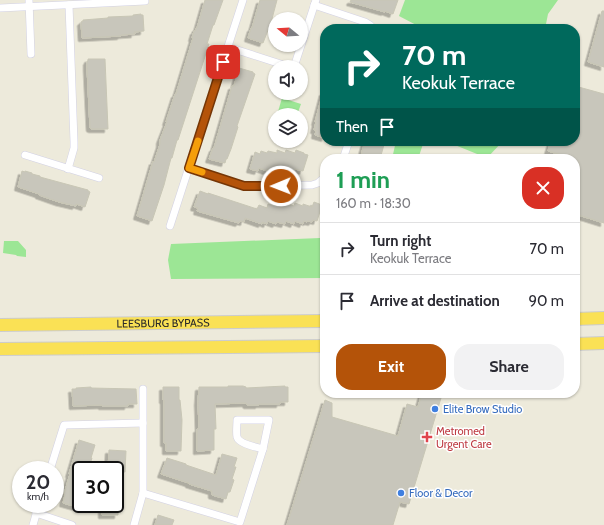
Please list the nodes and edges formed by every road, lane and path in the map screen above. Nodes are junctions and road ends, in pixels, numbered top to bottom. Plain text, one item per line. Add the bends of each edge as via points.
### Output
1 (243, 0) edge
2 (145, 1) dead end
3 (29, 3) edge
4 (315, 3) edge
5 (69, 5) junction
6 (0, 8) edge
7 (368, 24) edge
8 (228, 47) junction
9 (31, 54) dead end
10 (268, 60) edge
11 (296, 60) edge
12 (24, 155) dead end
13 (189, 168) junction
14 (68, 169) junction
15 (99, 178) dead end
16 (320, 181) edge
17 (170, 226) dead end
18 (604, 318) edge
19 (580, 319) edge
20 (320, 322) edge
21 (0, 325) edge
22 (604, 343) edge
23 (580, 344) edge
24 (320, 346) edge
25 (0, 349) edge
26 (143, 389) dead end
27 (143, 423) junction
28 (263, 449) junction
29 (53, 461) edge
30 (143, 493) junction
31 (36, 513) joint
32 (33, 525) edge
33 (72, 525) edge
34 (134, 525) edge

1 - 8 street
2 - 5 street
3 - 5 street
3 - 6 street
3 - 9 street
4 - 7 street
4 - 11 street
5 - 14 street via 74,148
8 - 10 street
8 - 13 street
12 - 14 street
13 - 16 street via 244,186 312,185
13 - 17 street
14 - 15 street
18 - 19 highway
20 - 21 highway, LEESBURG BYPASS
22 - 23 highway
24 - 25 highway
26 - 27 street
27 - 29 street via 64,425
27 - 30 street
28 - 28 street via 269,420 237,420 239,441
28 - 30 street via 240,522
30 - 34 street
31 - 32 street
31 - 33 street

